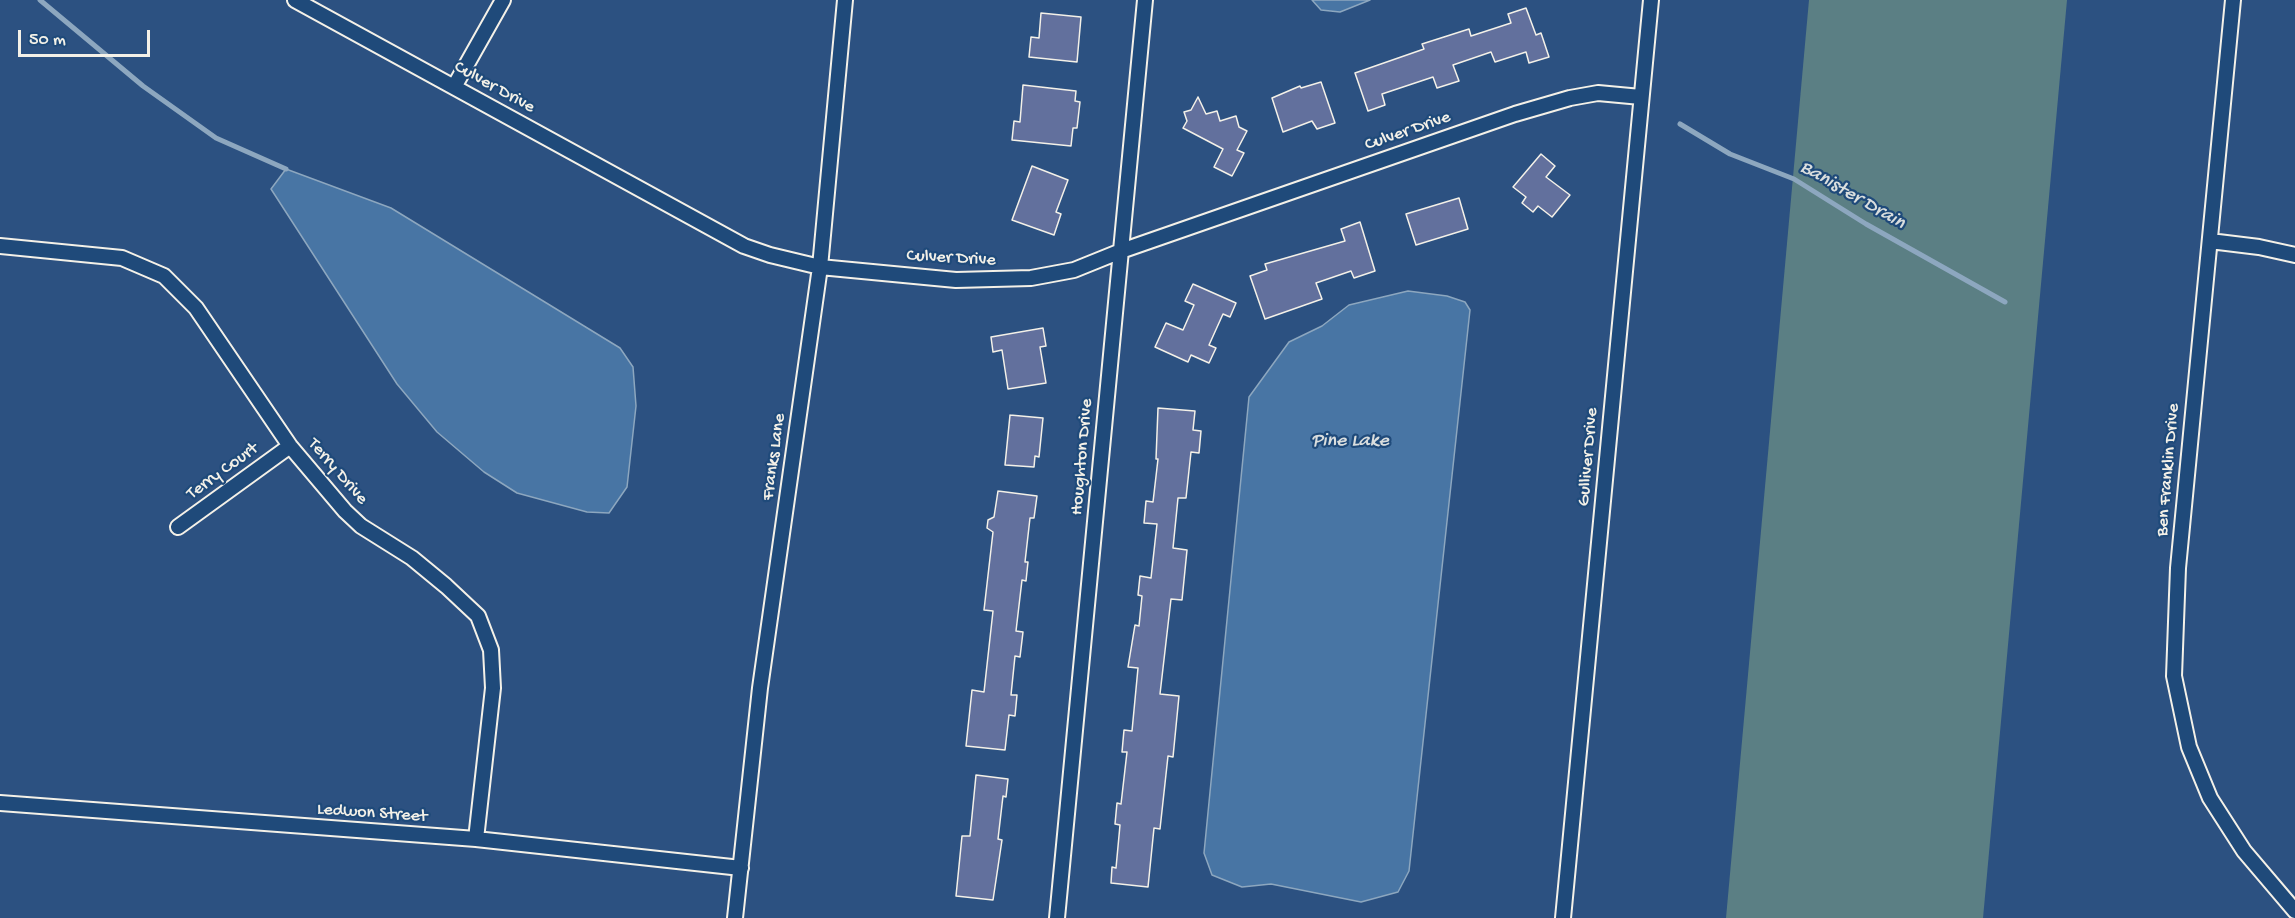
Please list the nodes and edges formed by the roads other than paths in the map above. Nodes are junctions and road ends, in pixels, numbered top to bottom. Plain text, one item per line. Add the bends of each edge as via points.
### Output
1 (295, 0) edge
2 (502, 0) edge
3 (845, 0) edge
4 (1145, 0) edge
5 (1651, 0) edge
6 (2233, 0) edge
7 (454, 87) junction
8 (1641, 98) junction
9 (2210, 241) junction
10 (0, 246) edge
11 (1121, 251) junction
12 (2295, 255) edge
13 (820, 267) junction
14 (290, 446) junction
15 (178, 527) dead end
16 (0, 803) edge
17 (476, 839) junction
18 (741, 868) junction
19 (2295, 911) edge
20 (735, 918) edge
21 (1057, 918) edge
22 (1563, 918) edge

1 - 7 street, Culver Drive
2 - 7 street
3 - 13 street, Franks Lane
4 - 11 street, Houghton Drive
5 - 8 street, Gulliver Drive
6 - 9 street, Ben Franklin Drive
7 - 13 street, Culver Drive via 744,246
8 - 11 street, Culver Drive via 1598,93 1515,114
8 - 22 street, Gulliver Drive
9 - 12 street
9 - 19 street, Ben Franklin Drive via 2178,568 2174,676 2189,747 2210,798 2244,851
10 - 14 street, Terry Drive via 122,258 164,276 196,308
11 - 13 street, Culver Drive via 1074,270 1021,279 956,280
11 - 21 street, Houghton Drive
13 - 18 street, Franks Lane via 760,688
14 - 15 street, Terry Court
14 - 17 street, Terry Drive via 361,526 412,558 466,604 478,616 489,638 493,688
16 - 17 street, Ledwon Street
17 - 18 street, Ledwon Street
18 - 20 street, Franks Lane

